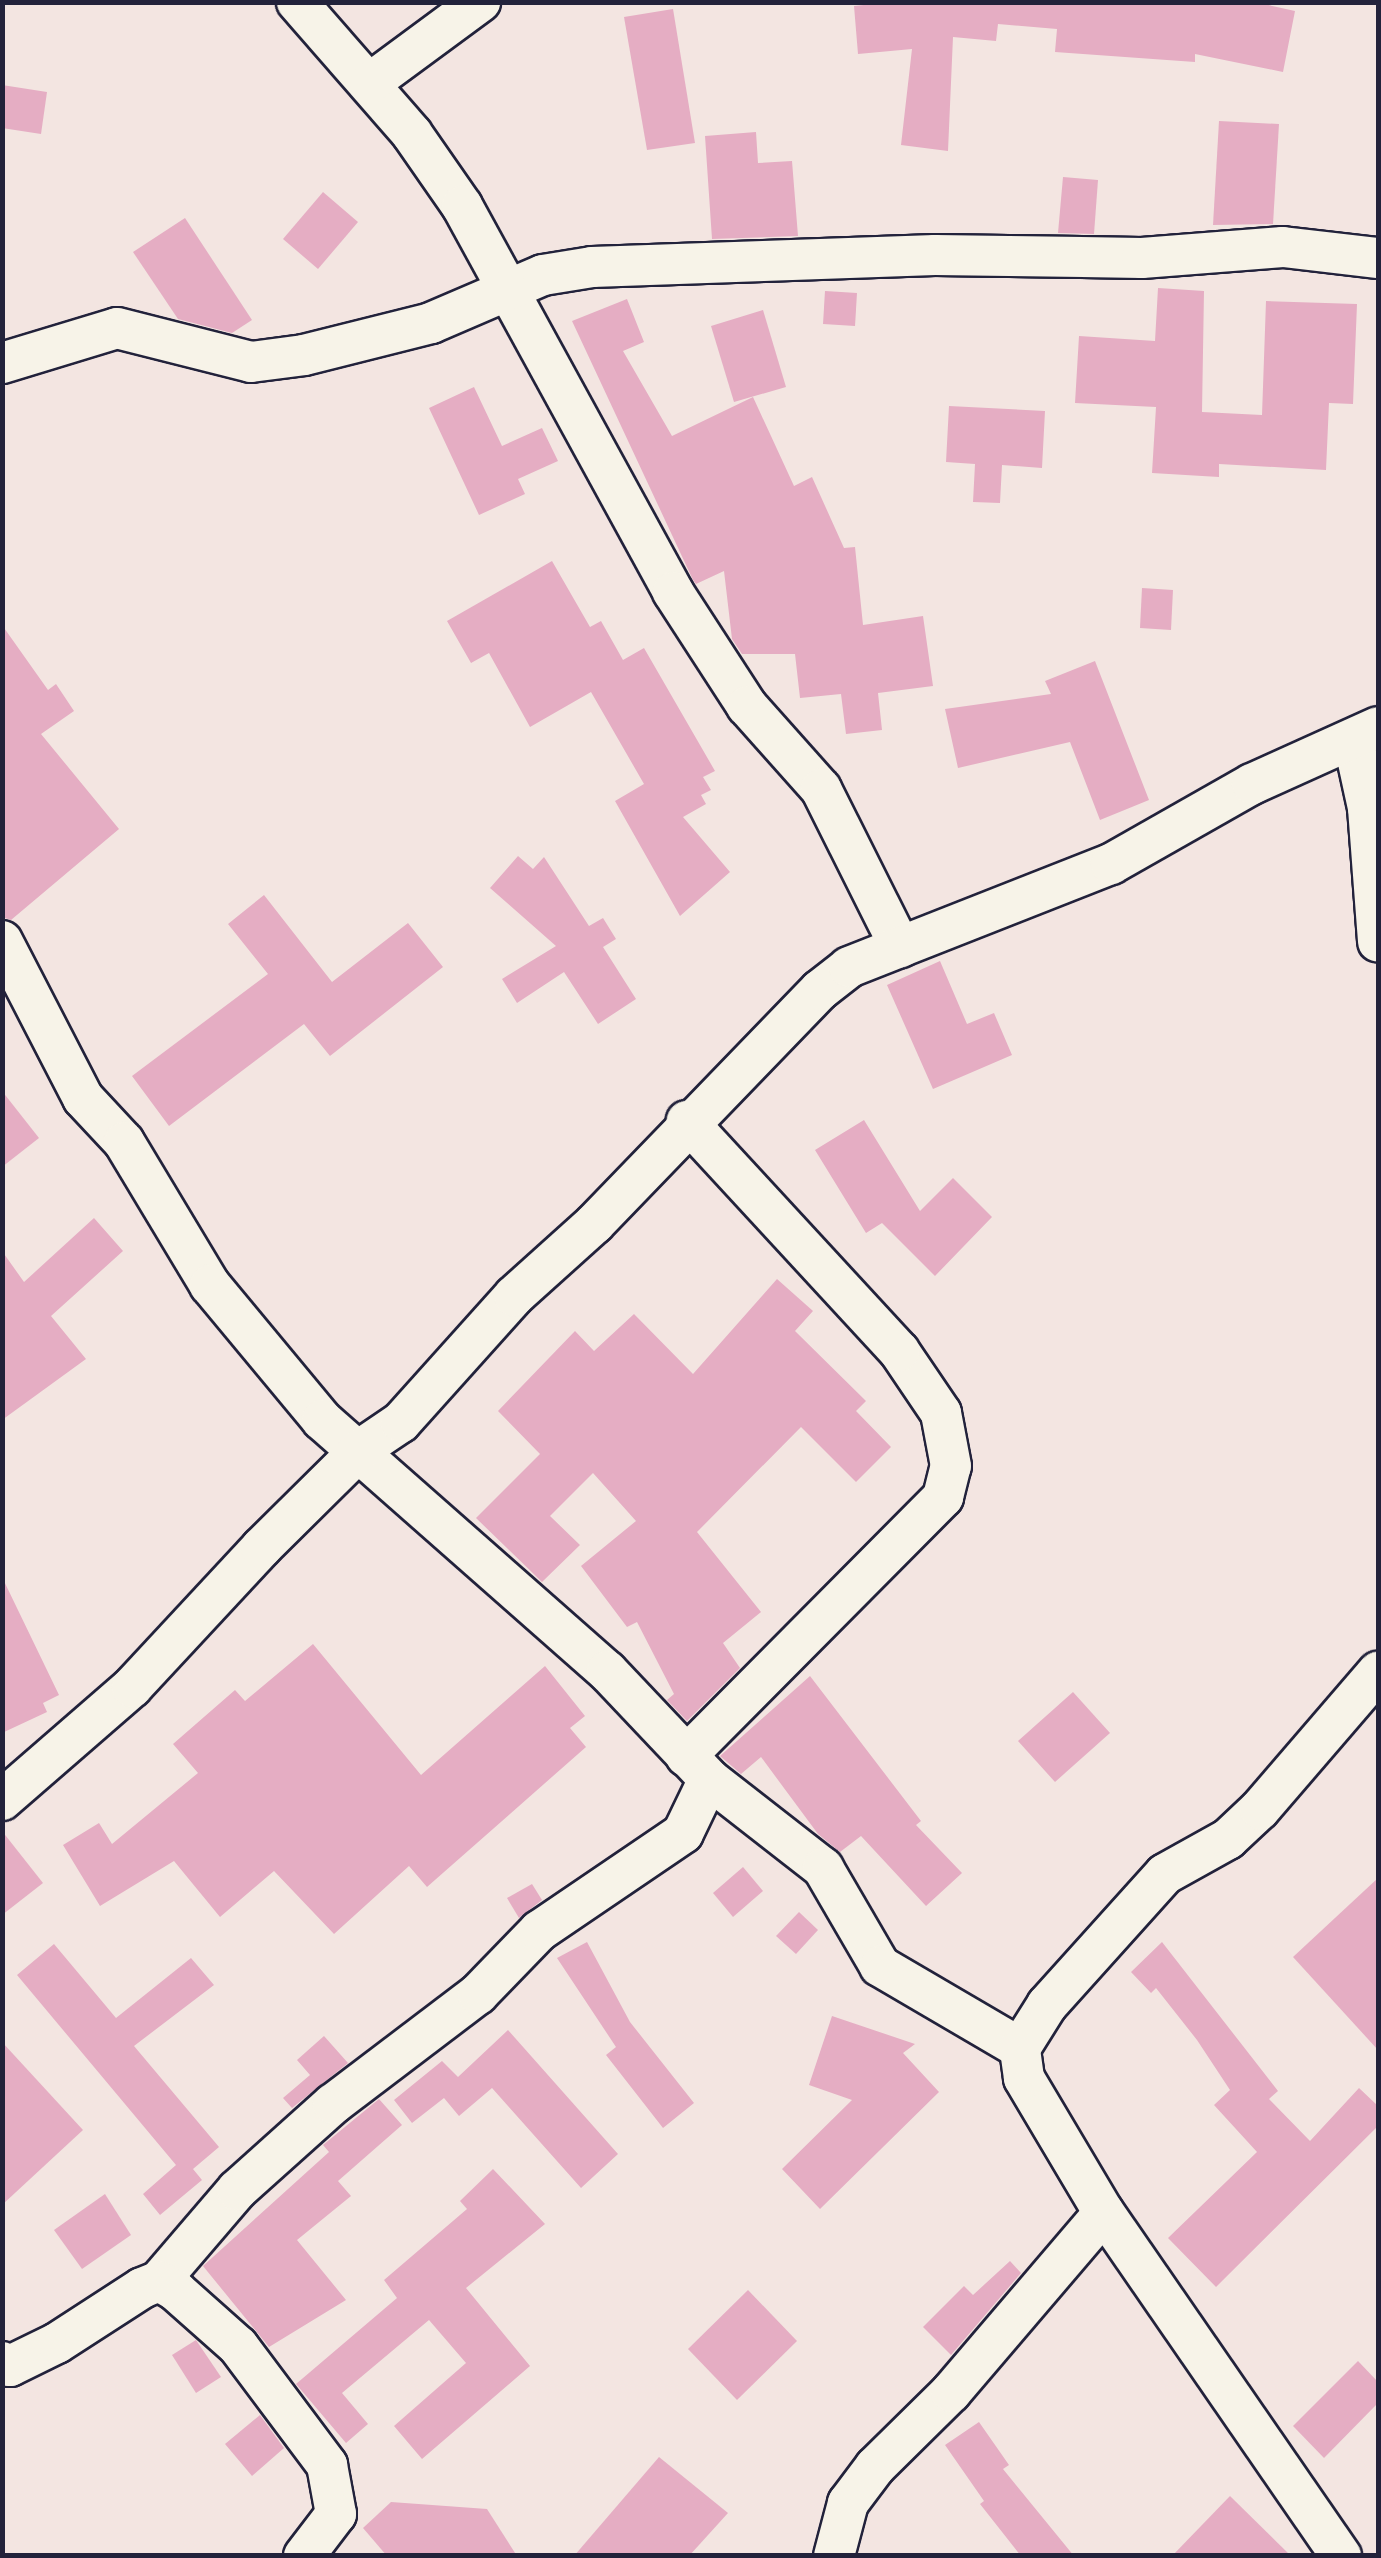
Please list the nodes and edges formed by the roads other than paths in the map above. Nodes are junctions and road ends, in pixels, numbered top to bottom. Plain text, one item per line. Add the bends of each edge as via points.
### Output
1 (297, 2) edge
2 (480, 2) edge
3 (370, 83) junction
4 (1378, 258) edge
5 (504, 292) junction
6 (2, 363) edge
7 (1366, 733) edge
8 (2, 941) edge
9 (1378, 942) edge
10 (900, 948) junction
11 (687, 1121) junction
12 (362, 1449) junction
13 (1378, 1672) edge
14 (698, 1768) junction
15 (2, 1800) edge
16 (1020, 2048) junction
17 (1104, 2214) junction
18 (158, 2282) junction
19 (5, 2367) edge
20 (304, 2556) edge
21 (834, 2556) edge
22 (1341, 2556) edge

1 - 3 street
2 - 3 street
3 - 5 street via 462,206
4 - 5 street via 1283,247 1142,258 935,255 611,266 543,275
5 - 6 street via 432,324 304,355 251,362 117,328
5 - 10 street via 683,608 747,706 821,788
7 - 9 street
7 - 10 street via 1252,784 1111,864
8 - 12 street via 83,1098 124,1142 210,1285 322,1420
10 - 11 street via 849,967 820,990
11 - 12 street via 401,1422
11 - 14 street via 899,1350 941,1413 951,1466 944,1496
12 - 14 street via 606,1671
12 - 15 street via 132,1688
13 - 16 street via 1228,1839 1165,1874 1039,2014
14 - 16 street via 823,1868 880,1966
14 - 18 street via 683,1833 539,1931 478,1994 333,2104 238,2190
16 - 17 street via 1024,2078
17 - 21 street via 950,2392 875,2467 848,2503
17 - 22 street
18 - 19 street
18 - 20 street via 238,2346 327,2464 336,2514

